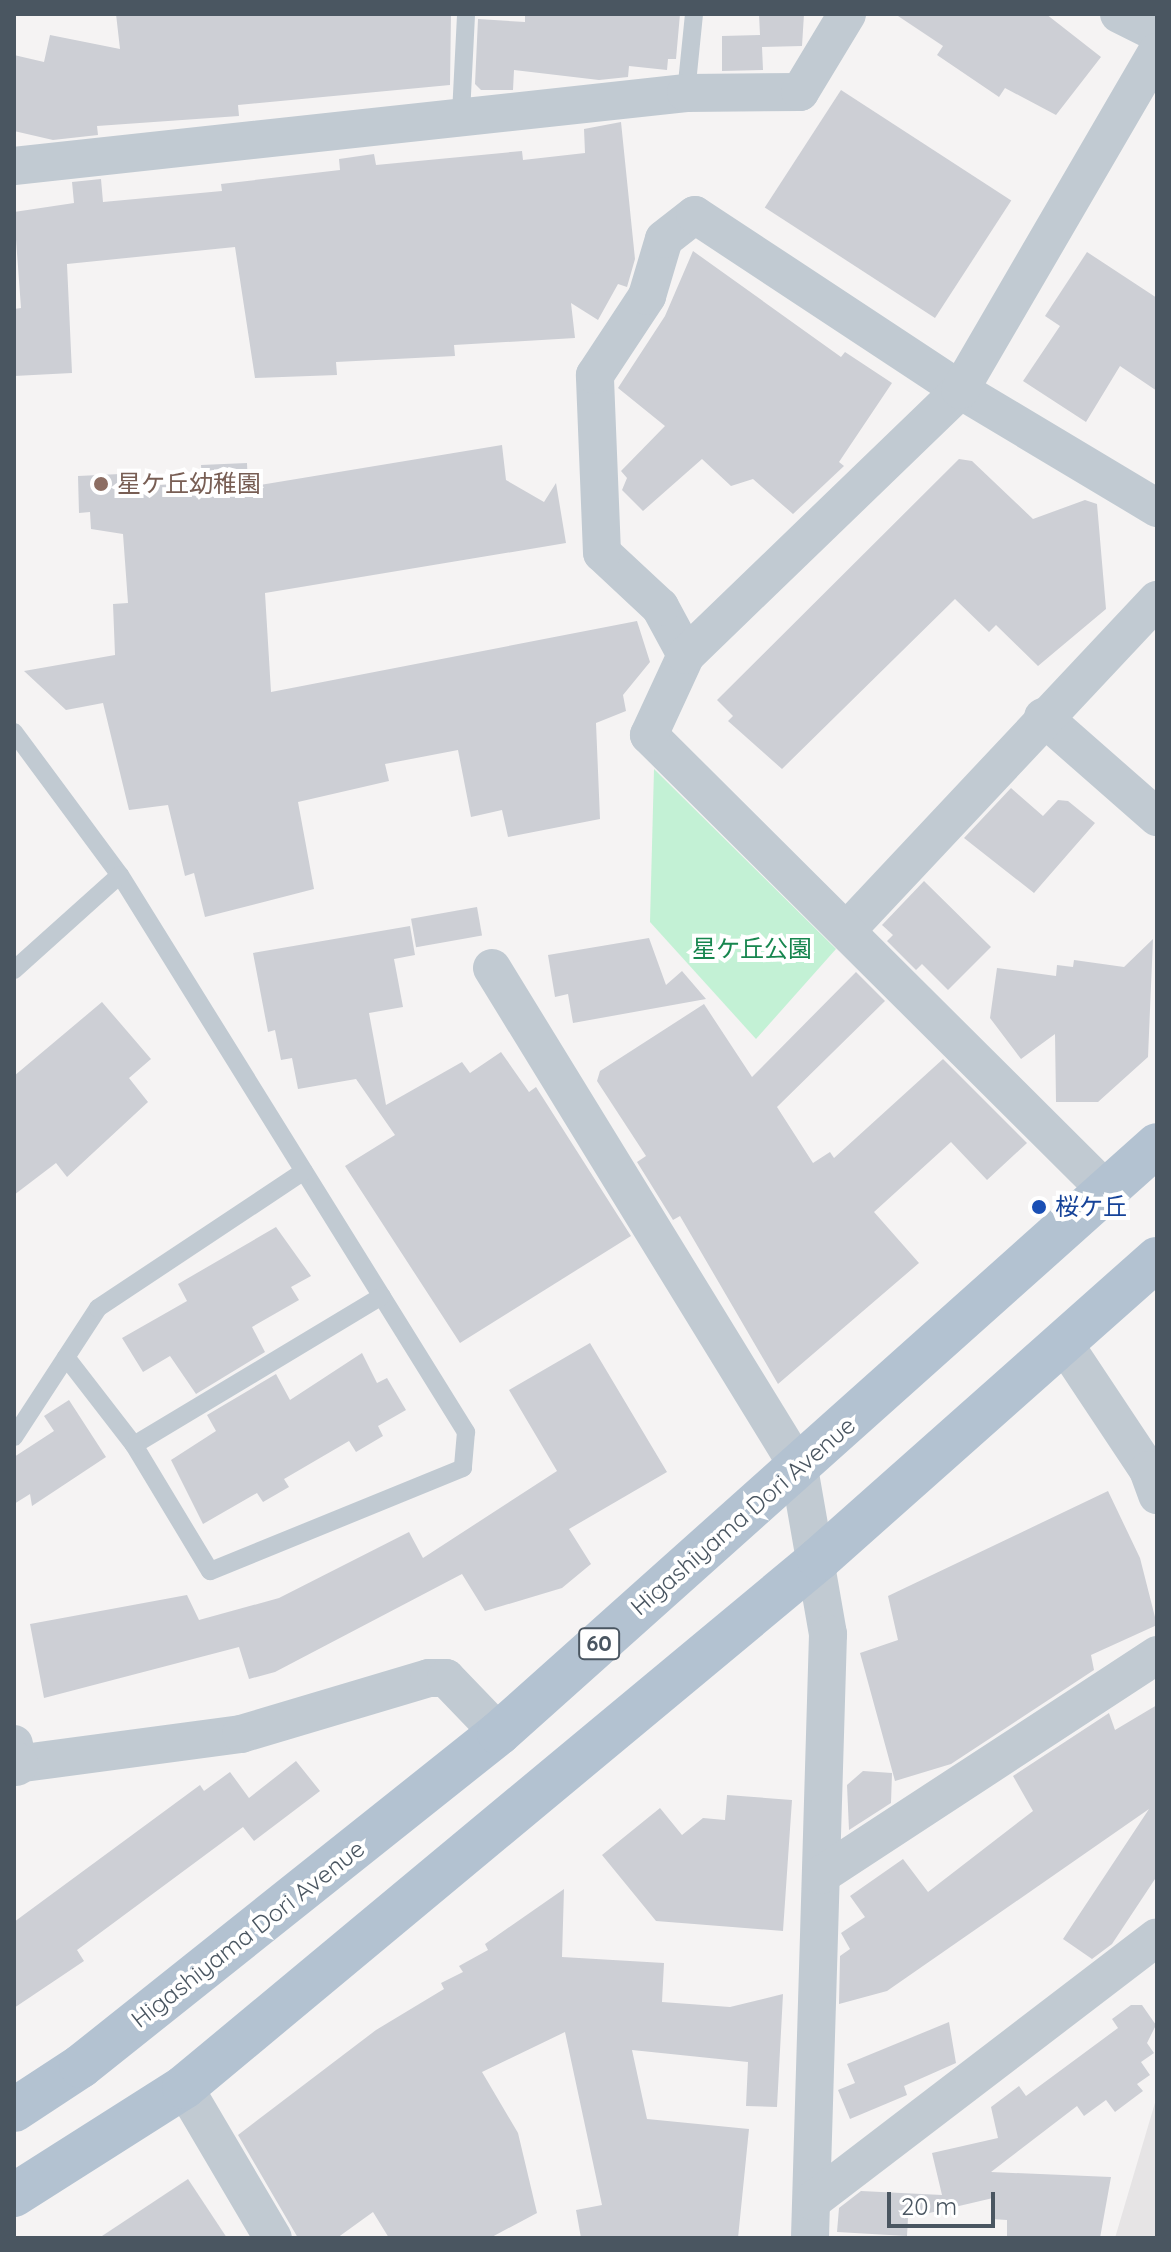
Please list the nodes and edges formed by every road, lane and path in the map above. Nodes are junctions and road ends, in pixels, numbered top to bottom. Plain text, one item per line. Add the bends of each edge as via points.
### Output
1 (466, 14) edge
2 (694, 14) edge
3 (847, 14) edge
4 (1119, 14) edge
5 (1157, 33) edge
6 (1157, 52) edge
7 (686, 93) junction
8 (461, 114) junction
9 (14, 166) edge
10 (960, 390) junction
11 (1157, 508) edge
12 (1157, 600) edge
13 (686, 655) junction
14 (1043, 717) junction
15 (14, 732) edge
16 (1157, 817) edge
17 (120, 875) junction
18 (847, 930) junction
19 (492, 968) dead end
20 (14, 970) edge
21 (1157, 1145) edge
22 (304, 1171) junction
23 (1106, 1190) junction
24 (1157, 1259) edge
25 (382, 1296) junction
26 (1063, 1342) junction
27 (66, 1357) junction
28 (14, 1437) edge
29 (134, 1445) junction
30 (799, 1468) junction
31 (1157, 1495) edge
32 (819, 1559) junction
33 (1157, 1655) edge
34 (499, 1733) junction
35 (15, 1757) edge
36 (821, 1875) junction
37 (1157, 1937) edge
38 (184, 2087) junction
39 (14, 2110) edge
40 (14, 2195) edge
41 (811, 2220) edge
42 (273, 2238) edge

1 - 8 lane
2 - 7 lane
3 - 7 street via 800,92
4 - 5 street
6 - 10 street
7 - 8 street
8 - 9 street
10 - 11 street
10 - 13 street
10 - 13 street via 695,215 664,239 647,296 595,375 602,553 660,607
12 - 14 street
13 - 18 street via 649,735
14 - 16 street
14 - 18 street
15 - 17 lane
17 - 20 lane
17 - 22 lane
18 - 23 street
19 - 30 street
21 - 23 main road, Higashiyama Dori Avenue / 60
22 - 25 lane
22 - 27 lane via 98,1308
23 - 30 main road, Higashiyama Dori Avenue / 60
24 - 26 main road
25 - 29 lane
25 - 29 lane via 466,1432 463,1468 210,1571
26 - 31 street via 1148,1470
26 - 32 main road
27 - 28 lane
27 - 29 lane
30 - 32 street
30 - 34 main road, Higashiyama Dori Avenue / 60
32 - 36 street via 828,1634
32 - 38 main road
33 - 36 street
34 - 35 street via 446,1678 429,1678 241,1734
34 - 39 main road, Higashiyama Dori Avenue / 60 via 81,2066
36 - 41 street
37 - 41 street
38 - 40 main road
38 - 42 street

